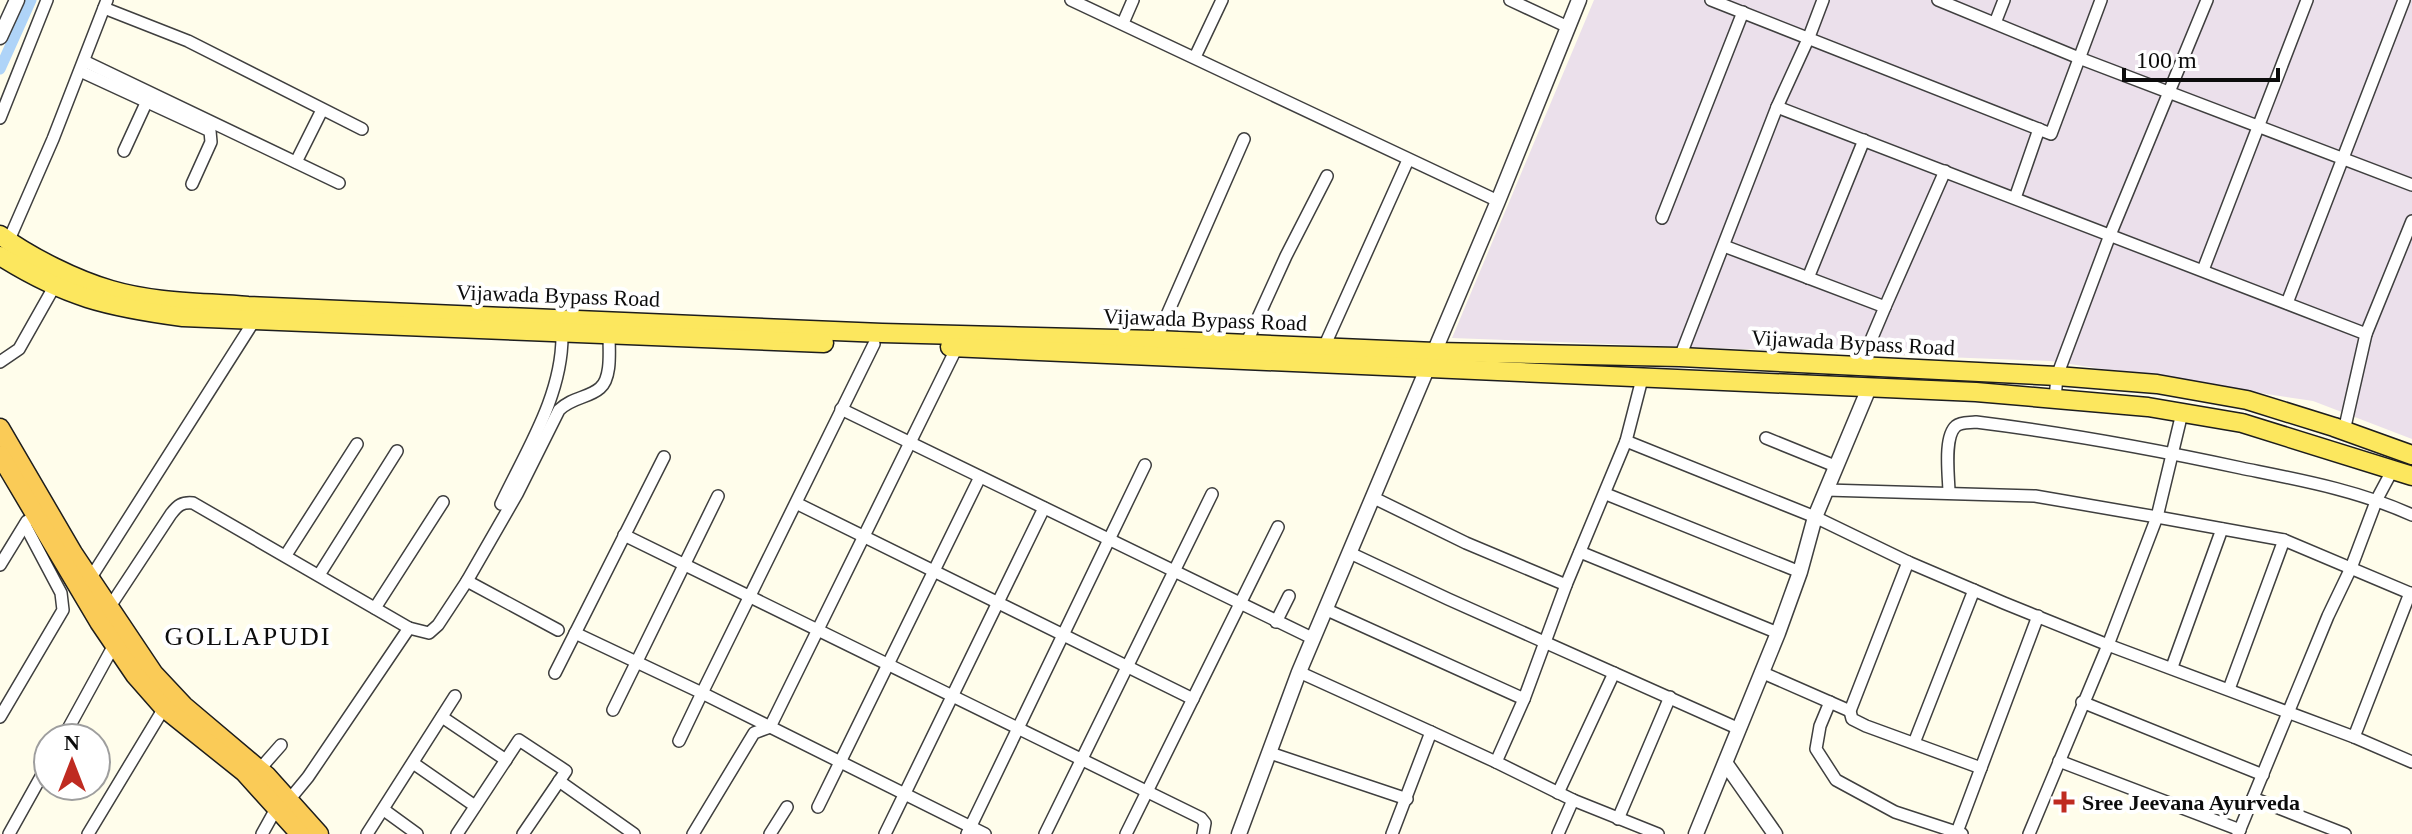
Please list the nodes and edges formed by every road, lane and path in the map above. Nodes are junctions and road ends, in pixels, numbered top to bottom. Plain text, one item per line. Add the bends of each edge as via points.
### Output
1 (17, 0) edge
2 (47, 0) edge
3 (1071, 0) edge
4 (1133, 0) edge
5 (1222, 0) edge
6 (1510, 0) edge
7 (1579, 0) edge
8 (1711, 0) edge
9 (1823, 0) edge
10 (1938, 0) edge
11 (2004, 0) edge
12 (2101, 0) edge
13 (2207, 0) edge
14 (2307, 0) edge
15 (2404, 0) edge
16 (106, 4) edge
17 (1743, 12) junction
18 (1123, 23) junction
19 (1995, 23) junction
20 (1568, 27) junction
21 (0, 37) edge
22 (1809, 37) junction
23 (1195, 57) junction
24 (2079, 58) junction
25 (82, 66) junction
26 (2169, 93) junction
27 (147, 101) junction
28 (1777, 107) junction
29 (322, 110) junction
30 (0, 118) edge
31 (2258, 126) junction
32 (362, 129) dead end
33 (2039, 129) junction
34 (1244, 139) dead end
35 (1864, 140) junction
36 (124, 151) dead end
37 (2342, 159) junction
38 (1408, 160) junction
39 (296, 162) junction
40 (1945, 171) junction
41 (1327, 176) dead end
42 (339, 183) dead end
43 (192, 184) dead end
44 (2412, 185) edge
45 (2015, 198) junction
46 (1498, 201) junction
47 (1662, 218) dead end
48 (2412, 221) edge
49 (2110, 235) junction
50 (3, 244) edge
51 (1724, 246) junction
52 (2203, 270) junction
53 (1808, 278) junction
54 (54, 287) junction
55 (2287, 303) junction
56 (1885, 307) junction
57 (254, 321) junction
58 (562, 334) junction
59 (2366, 334) junction
60 (609, 336) junction
61 (1156, 340) junction
62 (960, 341) junction
63 (874, 344) junction
64 (1246, 344) junction
65 (1324, 347) junction
66 (1680, 357) junction
67 (1431, 360) junction
68 (0, 362) edge
69 (1860, 366) junction
70 (2057, 376) junction
71 (1642, 379) junction
72 (1869, 388) junction
73 (2055, 399) junction
74 (841, 409) junction
75 (2182, 413) junction
76 (0, 428) edge
77 (2344, 431) junction
78 (1766, 438) dead end
79 (1626, 441) junction
80 (357, 444) dead end
81 (911, 444) junction
82 (397, 451) dead end
83 (2173, 453) junction
84 (0, 455) edge
85 (2412, 455) edge
86 (664, 457) dead end
87 (1145, 465) dead end
88 (1835, 466) junction
89 (2393, 469) junction
90 (2412, 476) edge
91 (980, 477) junction
92 (1826, 490) junction
93 (1949, 493) junction
94 (1212, 494) dead end
95 (1606, 494) junction
96 (718, 496) dead end
97 (1374, 498) junction
98 (2377, 499) junction
99 (443, 502) dead end
100 (501, 504) dead end
101 (798, 504) junction
102 (1044, 508) junction
103 (2412, 515) edge
104 (1815, 517) junction
105 (2157, 517) junction
106 (29, 518) junction
107 (1278, 527) dead end
108 (2222, 529) junction
109 (624, 535) junction
110 (865, 537) junction
111 (1109, 540) junction
112 (2284, 540) junction
113 (1580, 552) junction
114 (1350, 553) junction
115 (286, 555) junction
116 (1908, 562) junction
117 (684, 564) junction
118 (0, 565) edge
119 (2351, 568) junction
120 (934, 571) junction
121 (1173, 571) junction
122 (1800, 572) junction
123 (319, 575) junction
124 (90, 579) junction
125 (467, 581) junction
126 (1566, 585) junction
127 (1974, 590) junction
128 (2411, 593) edge
129 (1289, 596) dead end
130 (751, 598) junction
131 (998, 601) junction
132 (1240, 604) junction
133 (109, 608) junction
134 (375, 608) junction
135 (1325, 609) junction
136 (2038, 616) junction
137 (1276, 622) junction
138 (409, 628) junction
139 (558, 630) dead end
140 (819, 631) junction
141 (575, 633) junction
142 (1778, 633) junction
143 (1064, 635) junction
144 (1312, 638) junction
145 (1545, 642) junction
146 (114, 645) junction
147 (2108, 645) junction
148 (638, 662) junction
149 (890, 664) junction
150 (1126, 666) junction
151 (2172, 667) junction
152 (1299, 672) junction
153 (1761, 672) junction
154 (555, 673) dead end
155 (1614, 673) junction
156 (2229, 689) junction
157 (702, 693) junction
158 (953, 695) junction
159 (455, 696) dead end
160 (1670, 697) junction
161 (1193, 699) junction
162 (1524, 699) junction
163 (1830, 702) junction
164 (2082, 702) junction
165 (164, 708) junction
166 (613, 710) dead end
167 (1850, 711) junction
168 (2289, 712) junction
169 (0, 717) edge
170 (442, 717) junction
171 (72, 722) edge
172 (770, 727) junction
173 (1737, 728) junction
174 (1018, 729) junction
175 (1431, 732) junction
176 (2354, 737) junction
177 (679, 741) dead end
178 (1914, 743) junction
179 (281, 745) dead end
180 (1270, 753) junction
181 (506, 760) junction
182 (1080, 760) junction
183 (2059, 761) junction
184 (839, 762) junction
185 (1496, 762) junction
186 (2412, 762) edge
187 (413, 763) junction
188 (1726, 764) junction
189 (1981, 768) junction
190 (259, 770) junction
191 (2263, 775) junction
192 (559, 781) junction
193 (1147, 792) junction
194 (32, 793) edge
195 (1558, 793) junction
196 (903, 794) junction
197 (2253, 798) junction
198 (1407, 799) junction
199 (1573, 800) junction
200 (283, 804) junction
201 (475, 806) junction
202 (787, 807) dead end
203 (818, 807) dead end
204 (384, 810) junction
205 (1618, 819) junction
206 (968, 830) edge
207 (2239, 832) edge
208 (1960, 833) edge
209 (9, 834) edge
210 (88, 834) edge
211 (262, 834) edge
212 (300, 834) edge
213 (319, 834) edge
214 (367, 834) edge
215 (417, 834) edge
216 (457, 834) edge
217 (523, 834) edge
218 (634, 834) edge
219 (693, 834) edge
220 (770, 834) edge
221 (885, 834) edge
222 (985, 834) edge
223 (1045, 834) edge
224 (1126, 834) edge
225 (1203, 834) edge
226 (1239, 834) edge
227 (1392, 834) edge
228 (1558, 834) edge
229 (1658, 834) edge
230 (1696, 834) edge
231 (1775, 834) edge
232 (2029, 834) edge
233 (2345, 834) edge

1 - 21 street
2 - 30 street
3 - 18 street
4 - 18 street
5 - 23 street
6 - 20 street
7 - 20 street
8 - 17 street
9 - 22 street
10 - 19 street
11 - 19 street
12 - 24 street
13 - 26 street
14 - 31 street
15 - 37 street
16 - 25 street
16 - 29 street
17 - 22 street
17 - 47 street
18 - 23 street
19 - 24 street
20 - 46 street
22 - 28 street
22 - 33 street
23 - 38 street
24 - 26 street
24 - 33 street via 2051,134
25 - 27 street
25 - 39 street
25 - 50 street
26 - 31 street
26 - 49 street
27 - 36 street
27 - 43 street via 210,131 211,142
28 - 35 street
28 - 51 street
29 - 32 street
29 - 39 street
31 - 37 street
31 - 52 street
33 - 45 street
34 - 61 street
35 - 40 street
35 - 53 street
37 - 44 street
37 - 55 street
38 - 46 street
38 - 65 street
39 - 42 street
40 - 45 street
40 - 56 street
41 - 64 street
45 - 49 street
46 - 67 street
48 - 59 street
49 - 52 street
49 - 70 street
50 - 54 main road, Vijawada Bypass Road
50 - 62 main road, Vijawada Bypass Road via 77,278 146,297
51 - 53 street
51 - 66 street
52 - 55 street
53 - 56 street
54 - 57 main road, Vijawada Bypass Road via 141,311
54 - 68 street via 19,349
55 - 59 street
56 - 69 street
57 - 58 main road, Vijawada Bypass Road
57 - 124 street
58 - 60 main road, Vijawada Bypass Road
58 - 100 street via 553,394
59 - 77 street
60 - 63 main road, Vijawada Bypass Road
60 - 125 street via 605,380 559,410
61 - 62 main road, Vijawada Bypass Road
61 - 64 main road, Vijawada Bypass Road
62 - 63 main road, Vijawada Bypass Road
62 - 67 main road, Vijawada Bypass Road
62 - 81 street
63 - 74 street
64 - 65 main road, Vijawada Bypass Road
65 - 67 main road, Vijawada Bypass Road
66 - 67 main road, Vijawada Bypass Road
66 - 69 main road, Vijawada Bypass Road
67 - 71 main road, Vijawada Bypass Road
67 - 97 street
69 - 70 main road, Vijawada Bypass Road
70 - 73 street
70 - 77 main road, Vijawada Bypass Road via 2188,389 2264,405
71 - 72 main road, Vijawada Bypass Road
71 - 79 street
72 - 73 main road, Vijawada Bypass Road
72 - 88 street
73 - 75 main road, Vijawada Bypass Road
74 - 81 street
74 - 101 street
75 - 83 street
75 - 89 main road, Vijawada Bypass Road via 2242,423
76 - 124 highway
77 - 85 main road, Vijawada Bypass Road
78 - 88 street
79 - 95 street
79 - 104 street
80 - 115 street
81 - 91 street
81 - 110 street
82 - 123 street
83 - 93 street via 2027,428 1963,423 1951,433
83 - 98 street
83 - 105 street
84 - 106 highway
86 - 109 street
87 - 111 street
88 - 92 street
89 - 90 main road, Vijawada Bypass Road
89 - 98 street
91 - 102 street
91 - 120 street
92 - 93 street
92 - 104 street
93 - 105 street via 2035,496
94 - 121 street
95 - 113 street
95 - 122 street
96 - 117 street
97 - 114 street
97 - 126 street
98 - 103 street
98 - 119 street
99 - 134 street
101 - 110 street
101 - 130 street
102 - 111 street
102 - 131 street
104 - 116 street
104 - 122 street
105 - 108 street
105 - 147 street
106 - 118 street
106 - 146 highway
106 - 169 street via 61,593 63,610
107 - 132 street
108 - 112 street
108 - 151 street
109 - 117 street
109 - 141 street
110 - 120 street
110 - 140 street
111 - 121 street
111 - 143 street
112 - 119 street
112 - 156 street
113 - 126 street
113 - 142 street
114 - 135 street
114 - 145 street
115 - 123 street
115 - 133 street via 185,502 171,514
116 - 127 street
116 - 167 street
117 - 130 street
117 - 148 street
119 - 128 street
119 - 168 street
120 - 131 street
120 - 149 street
121 - 132 street
121 - 150 street
122 - 142 street
123 - 134 street
124 - 133 highway
125 - 138 street via 434,630
125 - 139 street
126 - 145 street
127 - 136 street
127 - 178 street
128 - 176 street
129 - 137 street
130 - 140 street
130 - 157 street
131 - 143 street
131 - 158 street
132 - 137 street
132 - 161 street
133 - 190 highway via 154,674
134 - 138 street
135 - 144 street
135 - 162 street
136 - 147 street
136 - 189 street
137 - 144 street
138 - 200 street via 308,777
140 - 149 street
140 - 172 street
141 - 148 street
141 - 154 street
142 - 153 street
143 - 150 street
143 - 174 street
144 - 152 street
145 - 155 street
145 - 162 street
146 - 165 highway
146 - 171 street
147 - 151 street
147 - 164 street
148 - 157 street
148 - 166 street
149 - 158 street
149 - 184 street
150 - 161 street
150 - 182 street
151 - 156 street
152 - 175 street
152 - 180 street
153 - 163 street
153 - 173 street
155 - 160 street
155 - 195 street
156 - 168 street
157 - 172 street
157 - 177 street
158 - 174 street
158 - 196 street
159 - 170 street
160 - 173 street
160 - 205 street
161 - 193 street
162 - 185 street
163 - 167 street
163 - 208 street via 1816,749 1836,780 1895,812
164 - 183 street
164 - 191 street
165 - 200 highway
165 - 210 street
167 - 178 street via 1852,719
168 - 176 street
168 - 191 street
170 - 181 street
170 - 187 street
172 - 184 street
172 - 219 street via 754,733
173 - 188 street
174 - 182 street
174 - 206 street
175 - 185 street
175 - 198 street
176 - 186 street
178 - 189 street
179 - 190 street
180 - 198 street
180 - 226 street
181 - 192 street via 519,740 566,771
181 - 201 street
182 - 193 street
182 - 223 street
183 - 207 street
183 - 232 street
184 - 196 street
184 - 203 street
185 - 195 street
187 - 201 street
187 - 204 street
188 - 230 street
188 - 231 street
189 - 208 street
190 - 200 highway
191 - 197 street
192 - 217 street
192 - 218 street
193 - 224 street
193 - 225 street via 1201,818
194 - 209 street
195 - 199 street
196 - 206 street
196 - 221 street
197 - 207 street
197 - 233 street
198 - 227 street
199 - 205 street
199 - 228 street
200 - 211 street
200 - 212 highway
200 - 213 highway
201 - 216 street
202 - 220 street
204 - 214 street
204 - 215 street
205 - 229 street
206 - 222 street

